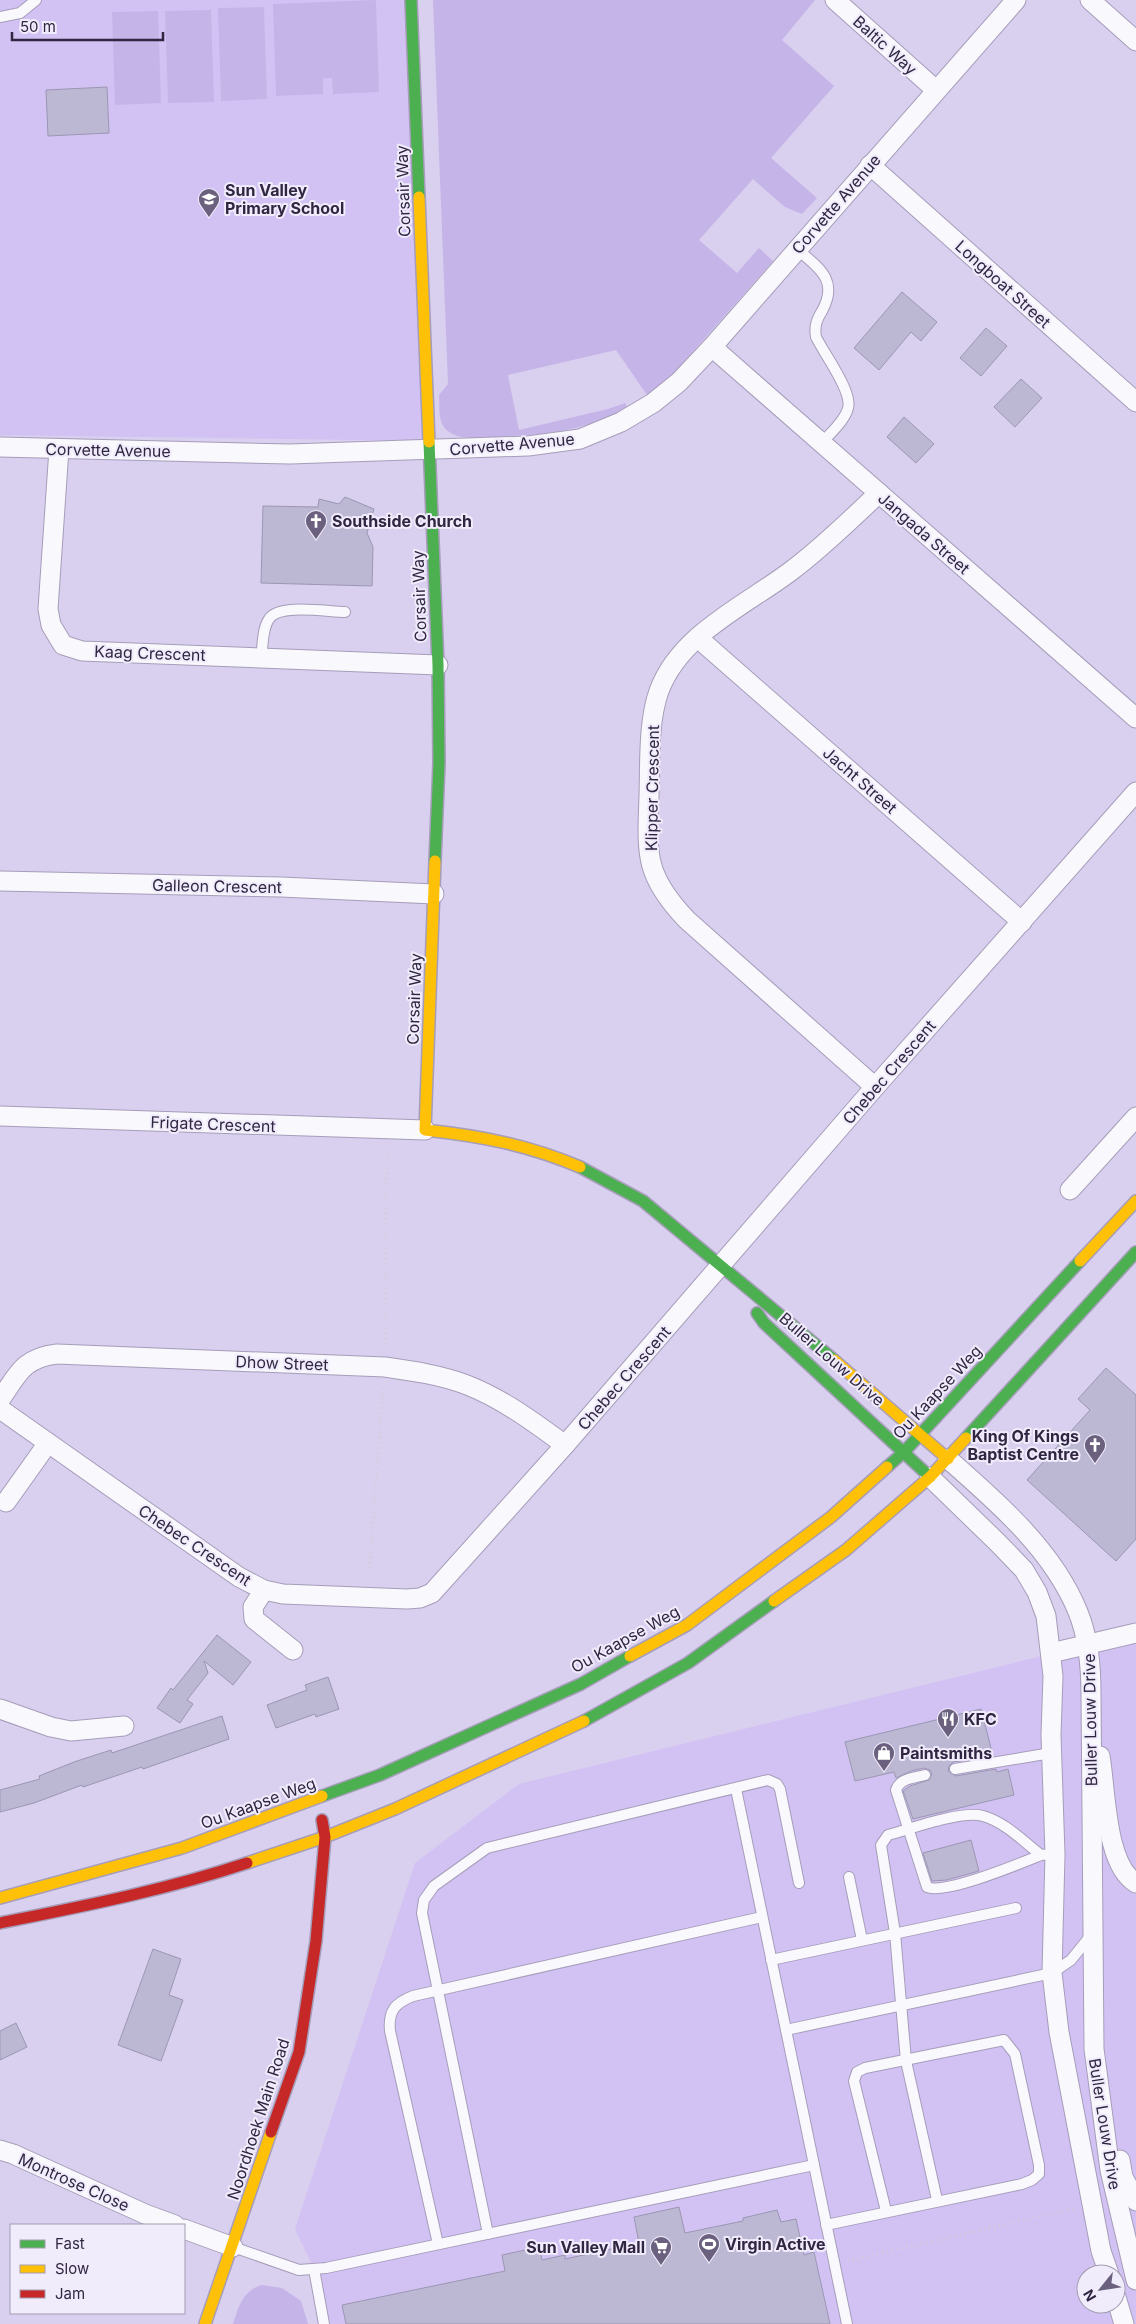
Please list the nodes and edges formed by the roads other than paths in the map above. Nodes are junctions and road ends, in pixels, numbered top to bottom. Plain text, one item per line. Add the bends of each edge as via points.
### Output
1 (36, 0) edge
2 (412, 0) edge
3 (835, 0) edge
4 (1016, 0) edge
5 (1090, 0) edge
6 (0, 17) edge
7 (1136, 41) edge
8 (936, 90) junction
9 (870, 165) junction
10 (797, 248) junction
11 (712, 347) junction
12 (1136, 402) edge
13 (822, 443) junction
14 (0, 447) edge
15 (58, 450) junction
16 (430, 450) junction
17 (879, 493) junction
18 (345, 612) dead end
19 (698, 638) junction
20 (261, 658) junction
21 (438, 665) junction
22 (1136, 718) edge
23 (1136, 792) edge
24 (0, 881) edge
25 (434, 894) junction
26 (1022, 922) junction
27 (875, 1087) junction
28 (0, 1116) edge
29 (1136, 1117) edge
30 (425, 1130) junction
31 (1070, 1190) dead end
32 (1136, 1201) edge
33 (1136, 1252) edge
34 (727, 1272) junction
35 (0, 1400) edge
36 (0, 1409) edge
37 (921, 1434) junction
38 (48, 1443) junction
39 (565, 1445) junction
40 (904, 1452) junction
41 (948, 1459) junction
42 (930, 1477) junction
43 (6, 1502) dead end
44 (264, 1590) junction
45 (1136, 1633) edge
46 (1088, 1645) junction
47 (292, 1650) dead end
48 (1051, 1653) junction
49 (0, 1709) edge
50 (1091, 1713) junction
51 (124, 1726) dead end
52 (1051, 1753) junction
53 (956, 1769) dead end
54 (925, 1775) dead end
55 (736, 1789) junction
56 (317, 1800) junction
57 (907, 1830) junction
58 (325, 1837) junction
59 (1048, 1855) junction
60 (849, 1877) dead end
61 (799, 1883) dead end
62 (1136, 1883) edge
63 (0, 1898) edge
64 (1016, 1908) dead end
65 (762, 1917) junction
66 (0, 1923) edge
67 (895, 1933) junction
68 (1092, 1934) junction
69 (862, 1940) junction
70 (771, 1960) junction
71 (1052, 1973) junction
72 (1093, 1974) junction
73 (438, 1990) junction
74 (900, 2006) junction
75 (786, 2030) junction
76 (906, 2061) junction
77 (0, 2150) edge
78 (814, 2165) junction
79 (937, 2200) junction
80 (1136, 2201) edge
81 (886, 2211) junction
82 (172, 2224) edge
83 (826, 2225) junction
84 (185, 2228) edge
85 (488, 2234) junction
86 (438, 2244) junction
87 (233, 2247) junction
88 (1112, 2264) edge
89 (1122, 2264) edge
90 (314, 2269) junction
91 (205, 2324) edge
92 (324, 2324) edge
93 (847, 2324) edge

1 - 6 lane via 20,13
2 - 16 main road, Corsair Way
3 - 8 street, Baltic Way
4 - 8 street, Corvette Avenue
5 - 7 street
8 - 9 street, Corvette Avenue
9 - 10 street, Corvette Avenue
9 - 12 street, Longboat Street
10 - 11 street, Corvette Avenue
10 - 13 lane via 820,270 829,285 828,299 814,331 849,404 845,415
11 - 13 street, Jangada Street
11 - 16 street, Corvette Avenue via 679,382 653,403 621,422 580,439 528,446
13 - 17 street, Jangada Street
14 - 15 street, Corvette Avenue
15 - 16 street, Corvette Avenue via 290,454
15 - 20 street, Kaag Crescent via 48,609 51,625 62,645 82,651
16 - 21 main road, Corsair Way
17 - 19 street, Klipper Crescent via 791,571
17 - 22 street, Jangada Street
18 - 20 lane via 287,609 275,614 267,623
19 - 26 street, Jacht Street
19 - 27 street, Klipper Crescent via 668,673 659,691 654,713 648,844 653,875 667,899 687,920
20 - 21 street, Kaag Crescent
21 - 25 main road, Corsair Way via 439,763
23 - 26 street, Chebec Crescent
24 - 25 street, Galleon Crescent
25 - 30 main road, Corsair Way
26 - 27 street, Chebec Crescent
27 - 34 street, Chebec Crescent
28 - 30 street, Frigate Crescent
29 - 31 street
30 - 34 main road, Buller Louw Drive via 464,1133 516,1144 592,1172 643,1201
32 - 37 main road, Ou Kaapse Weg
33 - 41 main road
34 - 37 main road, Buller Louw Drive
34 - 39 street, Chebec Crescent
34 - 40 main road, Buller Louw Drive via 764,1323
35 - 39 street, Dhow Street via 30,1362 40,1356 57,1354 385,1367 425,1373 468,1385 526,1416
36 - 38 street, Chebec Crescent
37 - 40 main road, Ou Kaapse Weg
37 - 41 main road, Buller Louw Drive
38 - 43 street
38 - 44 street, Chebec Crescent via 239,1577
39 - 44 street, Chebec Crescent via 432,1593 420,1598 407,1598 283,1594
40 - 42 main road, Buller Louw Drive
40 - 56 main road, Ou Kaapse Weg via 830,1517 687,1625 572,1688
41 - 42 main road
41 - 46 street, Buller Louw Drive via 1028,1535 1050,1563 1079,1613
42 - 48 street, Buller Louw Drive via 1024,1570 1046,1616
42 - 58 main road via 846,1550 688,1663 590,1718 395,1809
44 - 47 street via 253,1607 254,1619
45 - 46 street
46 - 48 street
46 - 50 street, Buller Louw Drive
48 - 52 street, Buller Louw Drive
49 - 51 street via 71,1731
50 - 62 street via 1104,1779 1111,1843 1120,1864
50 - 68 street, Buller Louw Drive
52 - 53 lane
52 - 59 street, Buller Louw Drive
54 - 57 lane via 901,1782 896,1790
55 - 61 lane via 768,1780 778,1786
55 - 65 lane
55 - 73 lane via 488,1848 434,1886 424,1900 422,1913
56 - 58 main road, Noordhoek Main Road
56 - 63 main road, Ou Kaapse Weg via 182,1848
57 - 59 lane via 952,1818 982,1816
57 - 59 lane via 930,1889 1005,1870
57 - 67 lane via 888,1835 881,1845
58 - 66 main road via 193,1880
58 - 87 main road, Noordhoek Main Road via 316,1941 299,2052
59 - 71 street, Buller Louw Drive
60 - 69 lane
64 - 67 lane
65 - 70 lane
65 - 73 lane
67 - 69 lane
67 - 74 lane
68 - 71 lane via 1071,1960
68 - 72 street, Buller Louw Drive
69 - 70 lane
70 - 75 lane
71 - 74 lane
71 - 88 street, Buller Louw Drive via 1059,2032 1101,2251
72 - 80 street via 1118,2151 1123,2177
72 - 89 street, Buller Louw Drive via 1094,2049
73 - 85 lane
73 - 86 lane via 402,2001 391,2010 388,2019
74 - 75 lane
74 - 76 lane
75 - 78 lane
76 - 79 lane
76 - 79 lane via 1004,2040 1015,2054 1039,2174 1022,2184
76 - 81 lane via 864,2068 857,2072 854,2081
77 - 82 street, Montrose Close
78 - 83 lane
78 - 85 lane
79 - 81 lane
81 - 83 lane
83 - 93 lane
84 - 87 street
85 - 86 lane
86 - 90 lane
87 - 90 lane via 299,2270
87 - 91 main road, Noordhoek Main Road
90 - 92 lane

